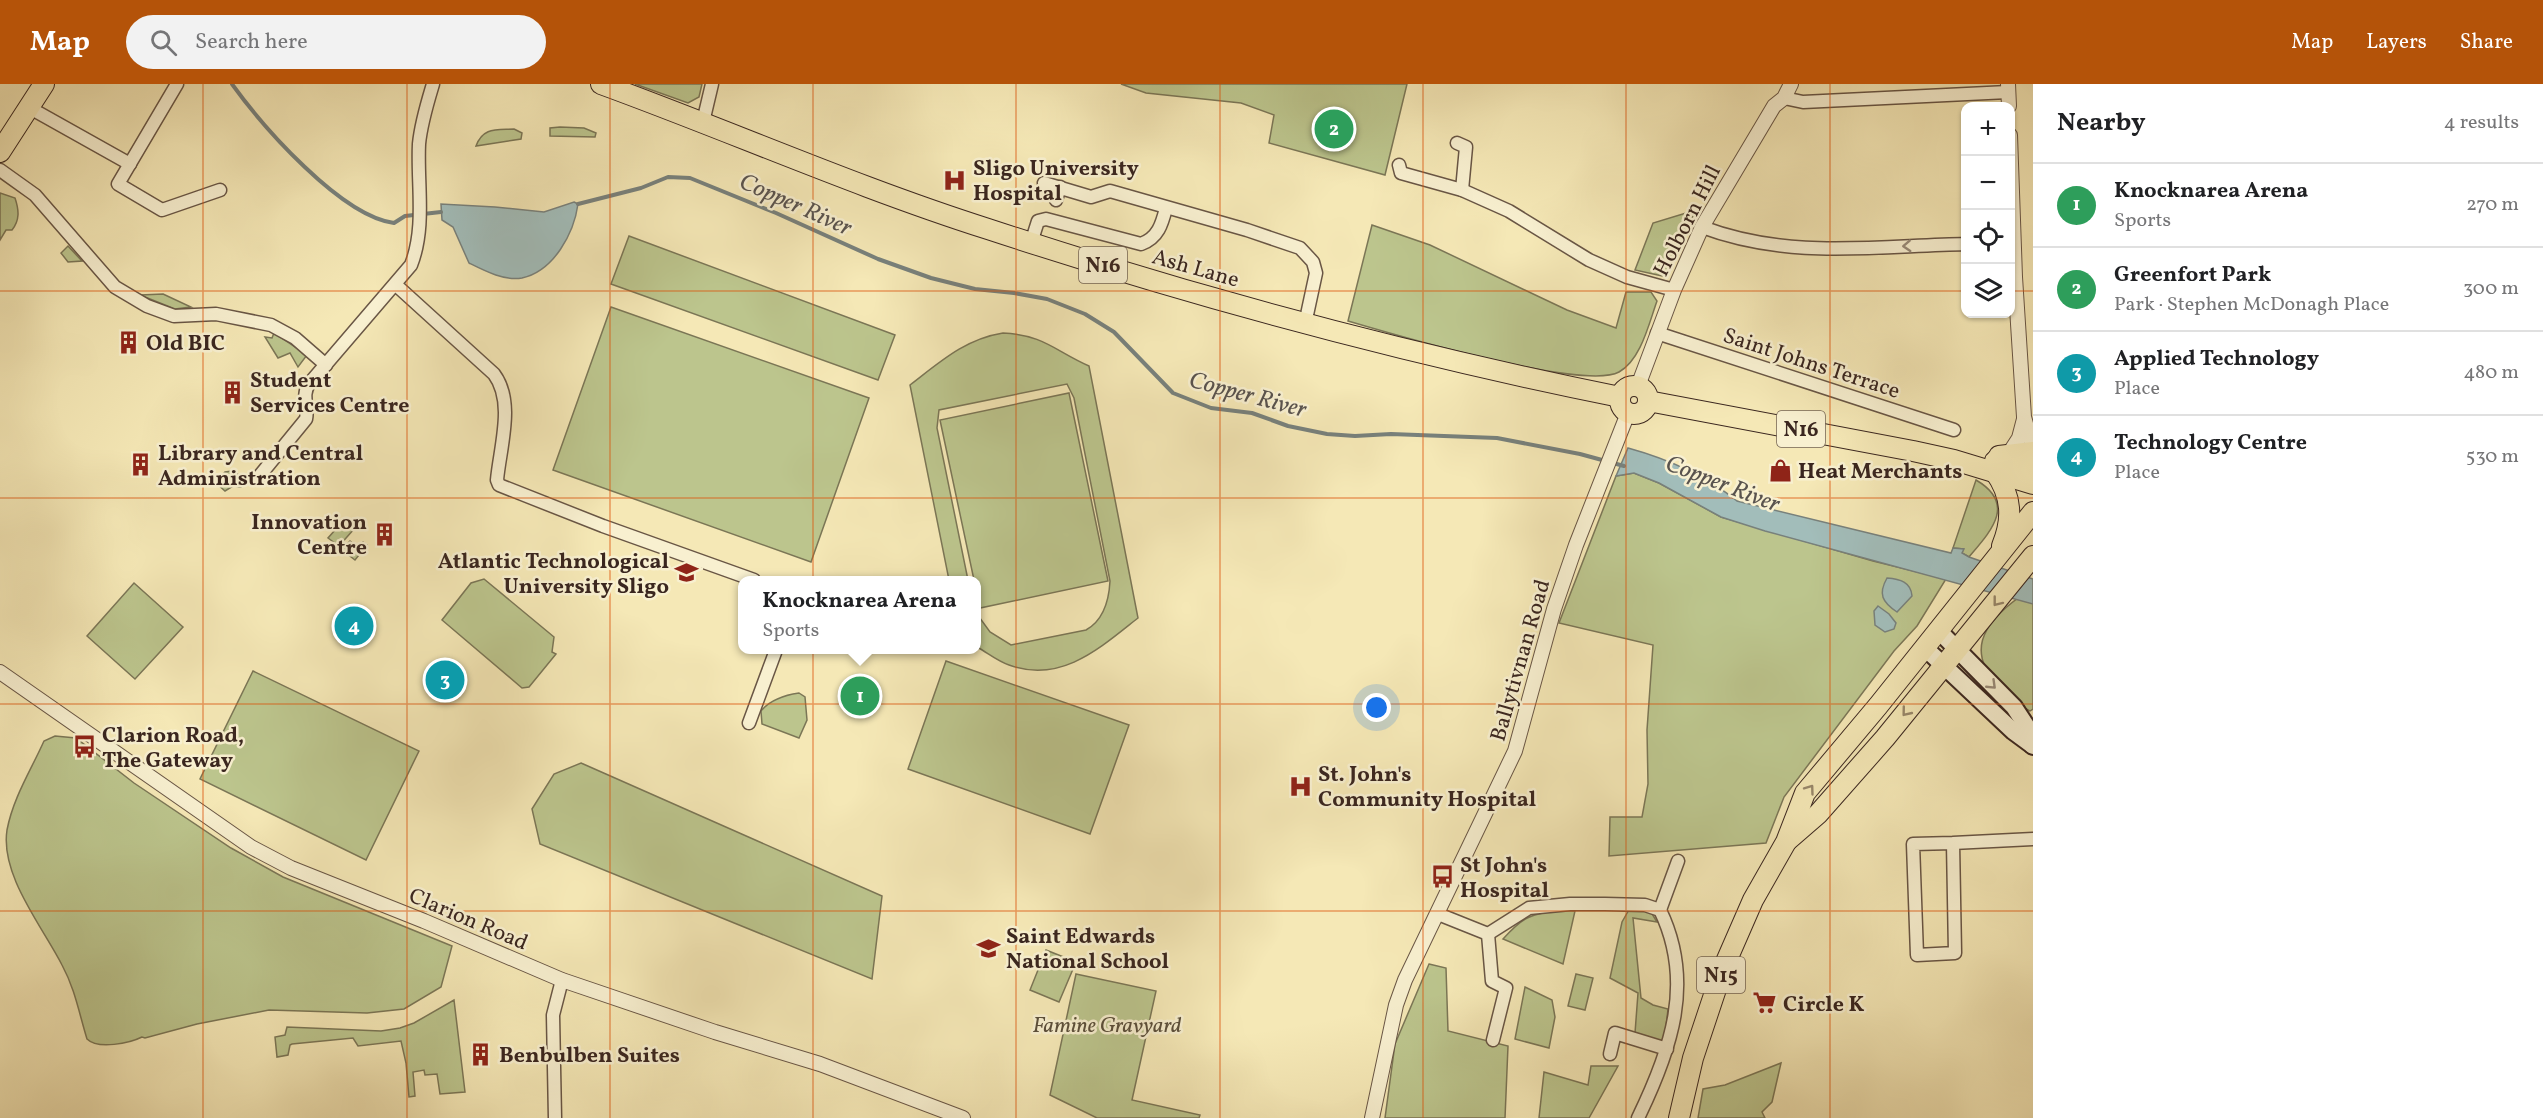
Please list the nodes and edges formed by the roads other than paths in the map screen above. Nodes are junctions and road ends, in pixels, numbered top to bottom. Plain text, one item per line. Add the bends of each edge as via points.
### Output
1 (44, 84) edge
2 (177, 84) edge
3 (433, 84) edge
4 (601, 84) edge
5 (712, 84) edge
6 (1791, 84) edge
7 (2008, 88) edge
8 (1784, 98) junction
9 (30, 108) junction
10 (704, 122) junction
11 (1457, 143) dead end
12 (0, 152) edge
13 (2010, 156) edge
14 (130, 164) junction
15 (1400, 165) dead end
16 (0, 170) edge
17 (1044, 183) dead end
18 (220, 190) dead end
19 (1462, 190) junction
20 (1166, 208) junction
21 (2011, 210) edge
22 (1702, 227) junction
23 (1031, 243) junction
24 (1961, 244) edge
25 (2014, 264) edge
26 (396, 285) junction
27 (1674, 290) junction
28 (1305, 324) junction
29 (1658, 333) junction
30 (326, 365) junction
31 (1643, 394) junction
32 (1624, 405) junction
33 (2024, 417) junction
34 (1954, 430) dead end
35 (2033, 450) edge
36 (2008, 455) junction
37 (1988, 466) junction
38 (2033, 468) edge
39 (257, 479) dead end
40 (2033, 484) edge
41 (2033, 512) edge
42 (2033, 556) edge
43 (1997, 559) junction
44 (743, 576) edge
45 (1939, 631) junction
46 (1925, 648) junction
47 (1957, 650) junction
48 (775, 654) edge
49 (1943, 666) junction
50 (0, 672) edge
51 (749, 723) dead end
52 (2033, 745) edge
53 (2033, 839) edge
54 (1786, 842) junction
55 (1953, 843) junction
56 (1678, 861) dead end
57 (1660, 910) junction
58 (1438, 915) junction
59 (1488, 934) junction
60 (562, 980) junction
61 (1493, 1040) dead end
62 (1667, 1048) junction
63 (1610, 1054) dead end
64 (555, 1118) edge
65 (963, 1118) edge
66 (1372, 1118) edge
67 (1638, 1118) edge
68 (1679, 1118) edge

1 - 9 highway
2 - 14 street
3 - 26 street via 422,122 417,251
4 - 10 highway, Ash Lane / N16
5 - 10 street
6 - 8 street, Holborn Hill
7 - 8 street via 1803,102
8 - 22 street, Holborn Hill via 1774,106
9 - 12 highway
9 - 14 street
10 - 23 highway, Ash Lane / N16 via 837,176
11 - 19 street via 1466,147
13 - 21 street
14 - 18 street via 118,184 162,210
15 - 19 street via 1401,173
16 - 30 street via 35,195 129,297 174,315 216,314 271,325 295,338
17 - 20 street via 1058,194 1091,197 1110,191
19 - 27 street via 1509,211 1589,260 1627,277
20 - 23 street via 1161,227 1152,240 1141,244 1046,219 1038,221
20 - 28 street via 1300,248 1313,262 1316,273
24 -> 22 street via 1805,250 1758,243
22 - 27 street, Holborn Hill
23 - 28 highway, Ash Lane / N16
25 - 33 street
26 - 30 street
26 - 44 street via 502,385 506,406 499,485
27 - 29 street, Holborn Hill
28 - 32 highway, Ash Lane / N16
29 - 31 street, Holborn Hill
29 - 34 street, Saint Johns Terrace
30 - 39 street via 305,389 306,420
31 - 32 highway via 1642,412
31 - 37 highway, N16
32 - 58 street, Ballytivnan Road via 1614,449 1554,609 1515,751
33 - 35 street
33 - 36 street via 2019,438
35 - 36 highway
36 - 37 highway
37 - 38 highway, N16
37 - 40 highway, N16
37 - 43 highway via 2005,486 2011,509 2008,532
41 - 43 highway, N15
42 -> 47 highway, N15
43 - 45 highway, N15
45 - 46 highway, N15
45 - 47 main road
46 - 49 main road
54 -> 46 highway, N15 via 1805,793
47 - 49 highway, N15
47 -> 52 main road via 2014,707 2029,730
48 - 51 street
49 - 52 main road
49 -> 54 highway, N15 via 1818,814
50 - 60 street, Clarion Road via 251,847 291,868
53 - 55 street
54 - 68 highway, N15 via 1753,900 1722,971 1693,1058
55 - 55 street via 1955,953 1917,955 1913,844
56 - 57 street
57 - 59 street via 1645,905 1605,904 1529,908
57 - 62 street via 1676,951 1678,972
58 - 59 street
58 - 66 street, Ballytivnan Road via 1396,1005
59 - 61 street via 1492,981 1506,988
60 - 64 street via 553,1015
60 - 65 street, Clarion Road via 837,1070
62 - 63 street via 1615,1033
62 - 67 street

